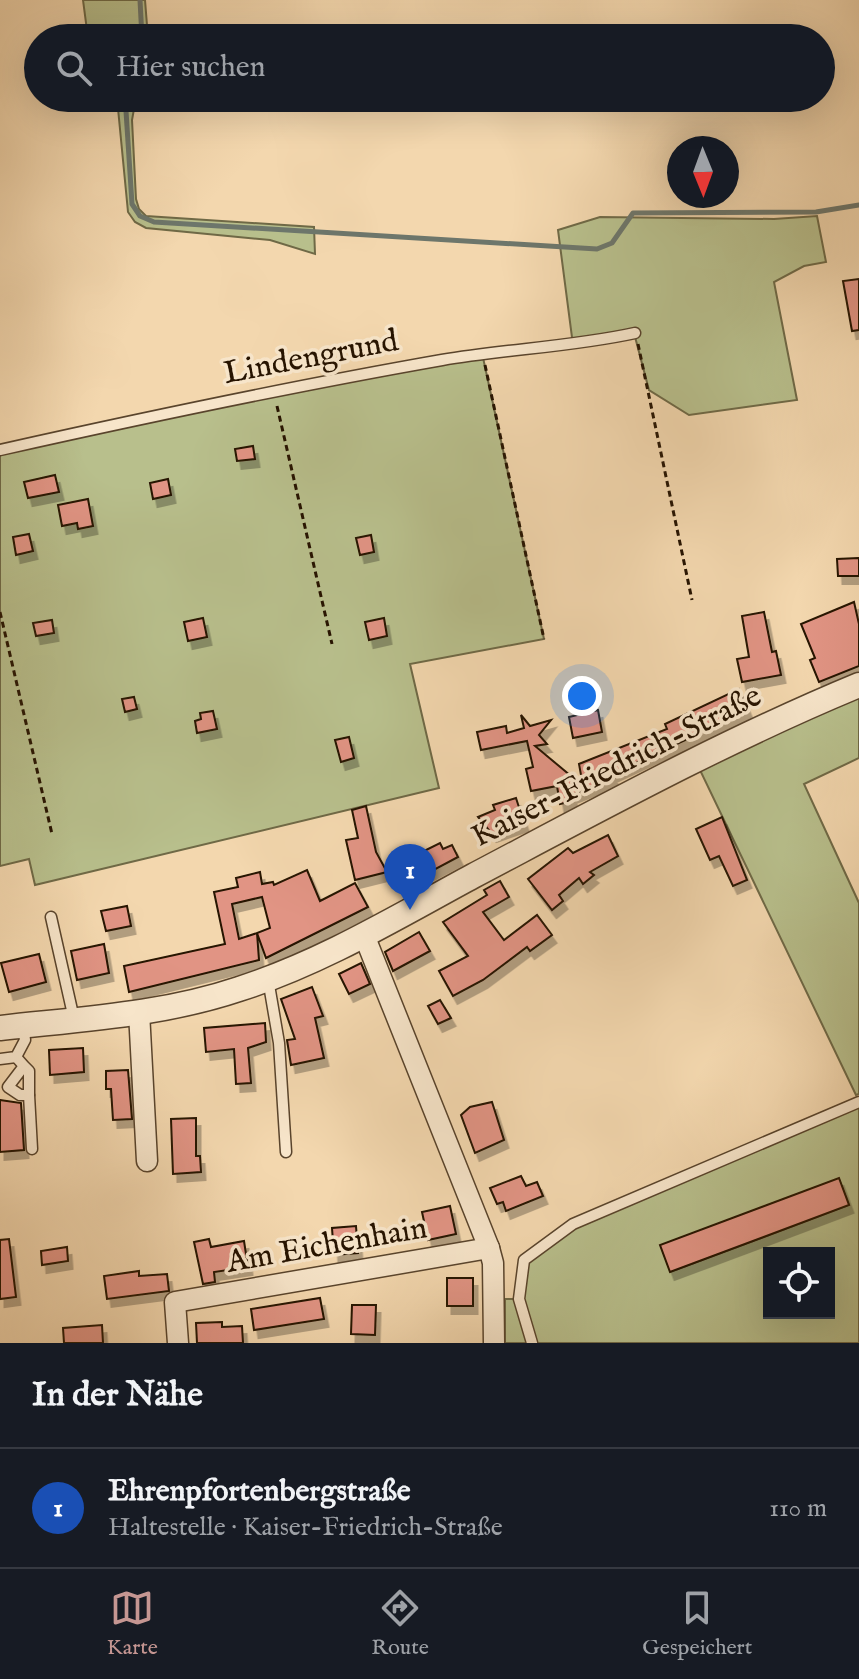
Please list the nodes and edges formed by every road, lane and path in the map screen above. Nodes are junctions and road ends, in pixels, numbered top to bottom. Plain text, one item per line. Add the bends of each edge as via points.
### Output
1 (635, 333) joint
2 (482, 353) junction
3 (273, 390) junction
4 (0, 450) edge
5 (692, 600) dead end
6 (0, 612) edge
7 (544, 639) dead end
8 (332, 644) dead end
9 (859, 685) edge
10 (52, 834) dead end
11 (51, 917) dead end
12 (364, 935) junction
13 (268, 979) junction
14 (139, 1012) junction
15 (74, 1019) junction
16 (12, 1027) edge
17 (0, 1059) edge
18 (20, 1062) junction
19 (29, 1095) junction
20 (859, 1102) edge
21 (32, 1149) dead end
22 (286, 1152) dead end
23 (147, 1161) dead end
24 (489, 1248) junction
25 (178, 1343) edge
26 (494, 1343) edge
27 (532, 1343) edge

1 - 2 lane, Lindengrund
1 - 5 path
2 - 3 lane, Lindengrund
2 - 7 path
3 - 4 lane, Lindengrund
3 - 8 path
6 - 10 path
9 - 12 street, Kaiser-Friedrich-Straße via 640,788
11 - 15 lane
12 - 13 street, Kaiser-Friedrich-Straße
12 - 24 street
13 - 14 street, Kaiser-Friedrich-Straße via 204,1000
13 - 22 lane via 279,1043
14 - 15 street, Kaiser-Friedrich-Straße
14 - 23 street
15 - 16 street, Kaiser-Friedrich-Straße
16 - 18 lane via 25,1040
17 - 18 lane
18 - 19 lane via 29,1071
18 - 19 lane via 8,1087
19 - 21 lane
20 - 27 lane via 573,1224 524,1260 519,1299
24 - 25 street, Am Eichenhain via 175,1302
24 - 26 street

